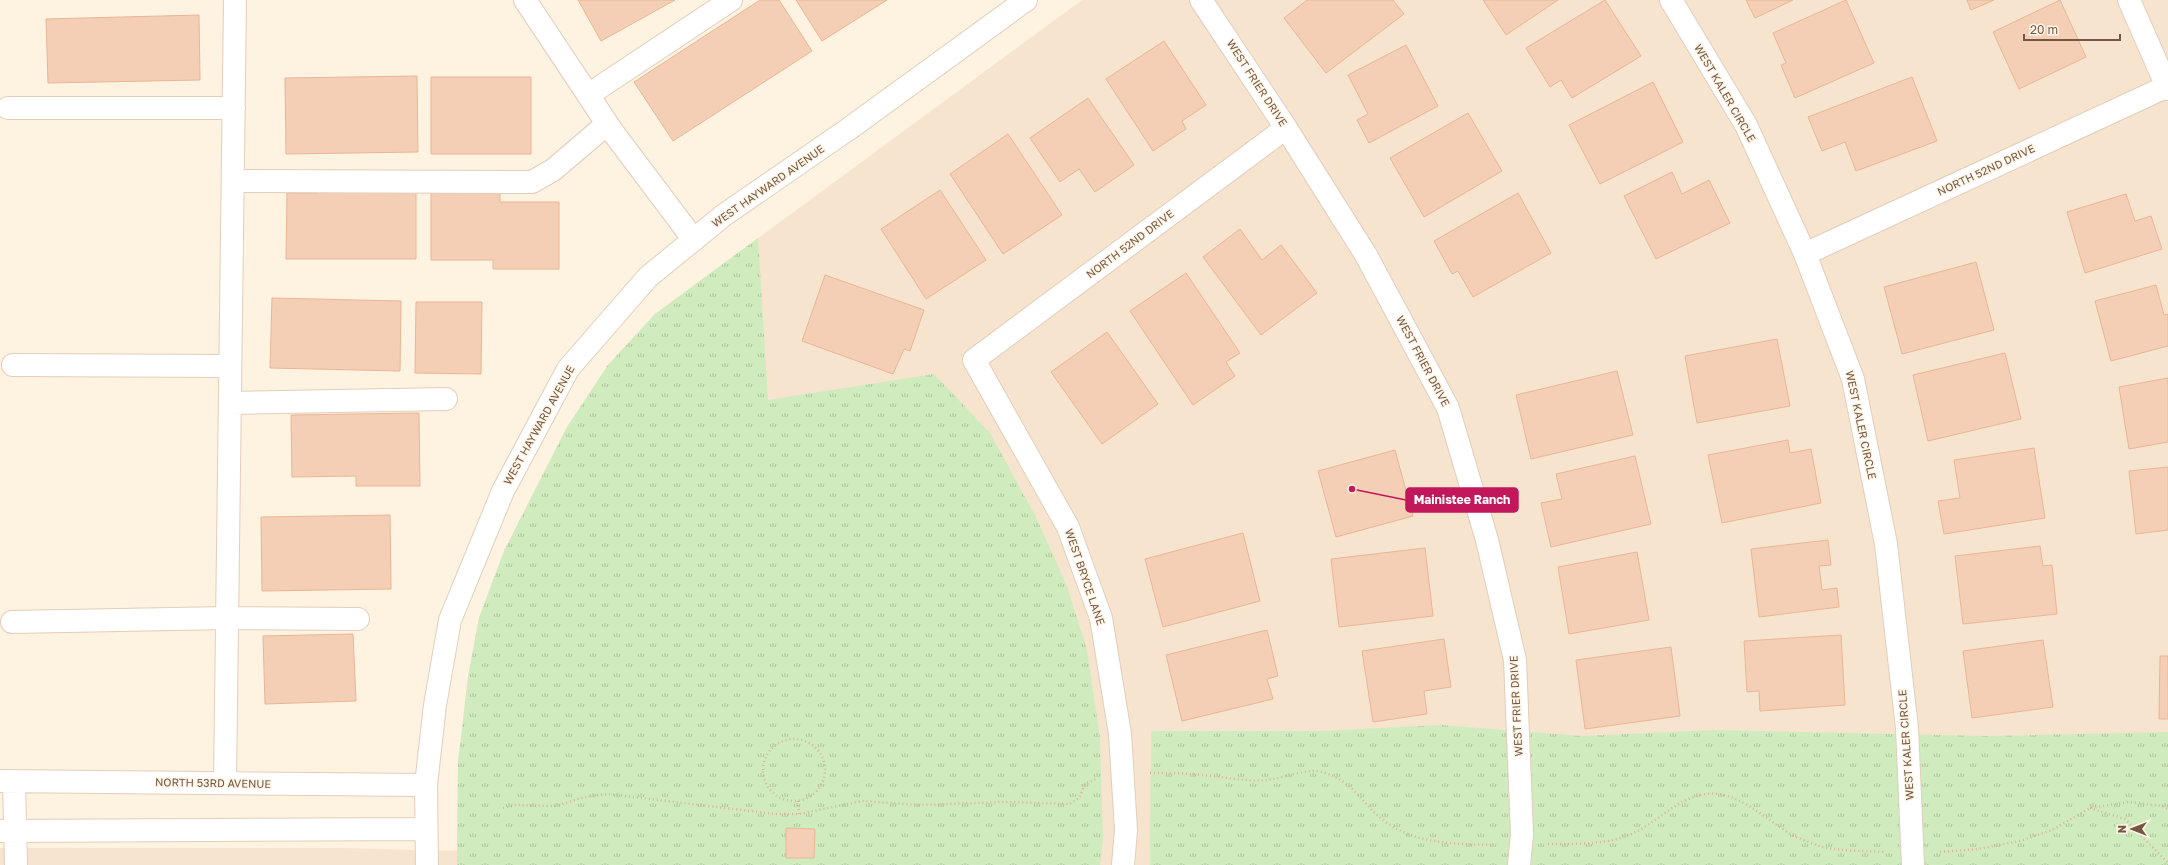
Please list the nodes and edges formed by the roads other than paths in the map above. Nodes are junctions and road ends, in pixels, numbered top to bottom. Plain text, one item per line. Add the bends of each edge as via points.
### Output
1 (235, 0) edge
2 (525, 0) edge
3 (731, 0) edge
4 (1026, 0) edge
5 (1201, 0) edge
6 (1671, 0) edge
7 (2129, 0) edge
8 (2168, 87) edge
9 (588, 95) junction
10 (8, 108) dead end
11 (234, 108) junction
12 (607, 124) junction
13 (1286, 128) junction
14 (233, 181) junction
15 (694, 240) junction
16 (1805, 254) junction
17 (974, 360) joint
18 (13, 365) dead end
19 (230, 366) junction
20 (446, 399) dead end
21 (230, 403) junction
22 (227, 618) junction
23 (358, 619) dead end
24 (12, 622) dead end
25 (7, 781) edge
26 (225, 783) junction
27 (426, 785) junction
28 (426, 829) junction
29 (8, 830) edge
30 (1520, 856) edge
31 (1912, 859) edge
32 (16, 865) edge
33 (427, 865) edge
34 (1123, 865) edge

1 - 11 street
2 - 9 street
3 - 9 street
4 - 15 street, WEST HAYWARD AVENUE via 850,128 724,215
5 - 13 street, WEST FRIER DRIVE
6 - 16 street, WEST KALER CIRCLE via 1746,125
7 - 8 street
8 - 16 street, NORTH 52ND DRIVE
9 - 12 street
10 - 11 street
11 - 14 street
12 - 14 street via 553,170 532,182
12 - 15 street
13 - 17 street, NORTH 52ND DRIVE
13 - 30 street, WEST FRIER DRIVE via 1366,255 1448,408 1487,540 1515,660
14 - 19 street
15 - 27 street, WEST HAYWARD AVENUE via 648,277 568,369 503,491 450,620 435,705
16 - 31 street, WEST KALER CIRCLE via 1853,379 1886,544 1907,728
17 - 34 street, WEST BRYCE LANE via 1068,527 1101,618 1120,734 1126,830
18 - 19 street
19 - 21 street
20 - 21 street
21 - 22 street
22 - 23 street
22 - 24 street
22 - 26 street
25 - 26 street, NORTH 53RD AVENUE
25 - 29 street
26 - 27 street, NORTH 53RD AVENUE
27 - 28 street, WEST HAYWARD AVENUE
28 - 29 street
28 - 33 street, WEST HAYWARD AVENUE
29 - 32 street

